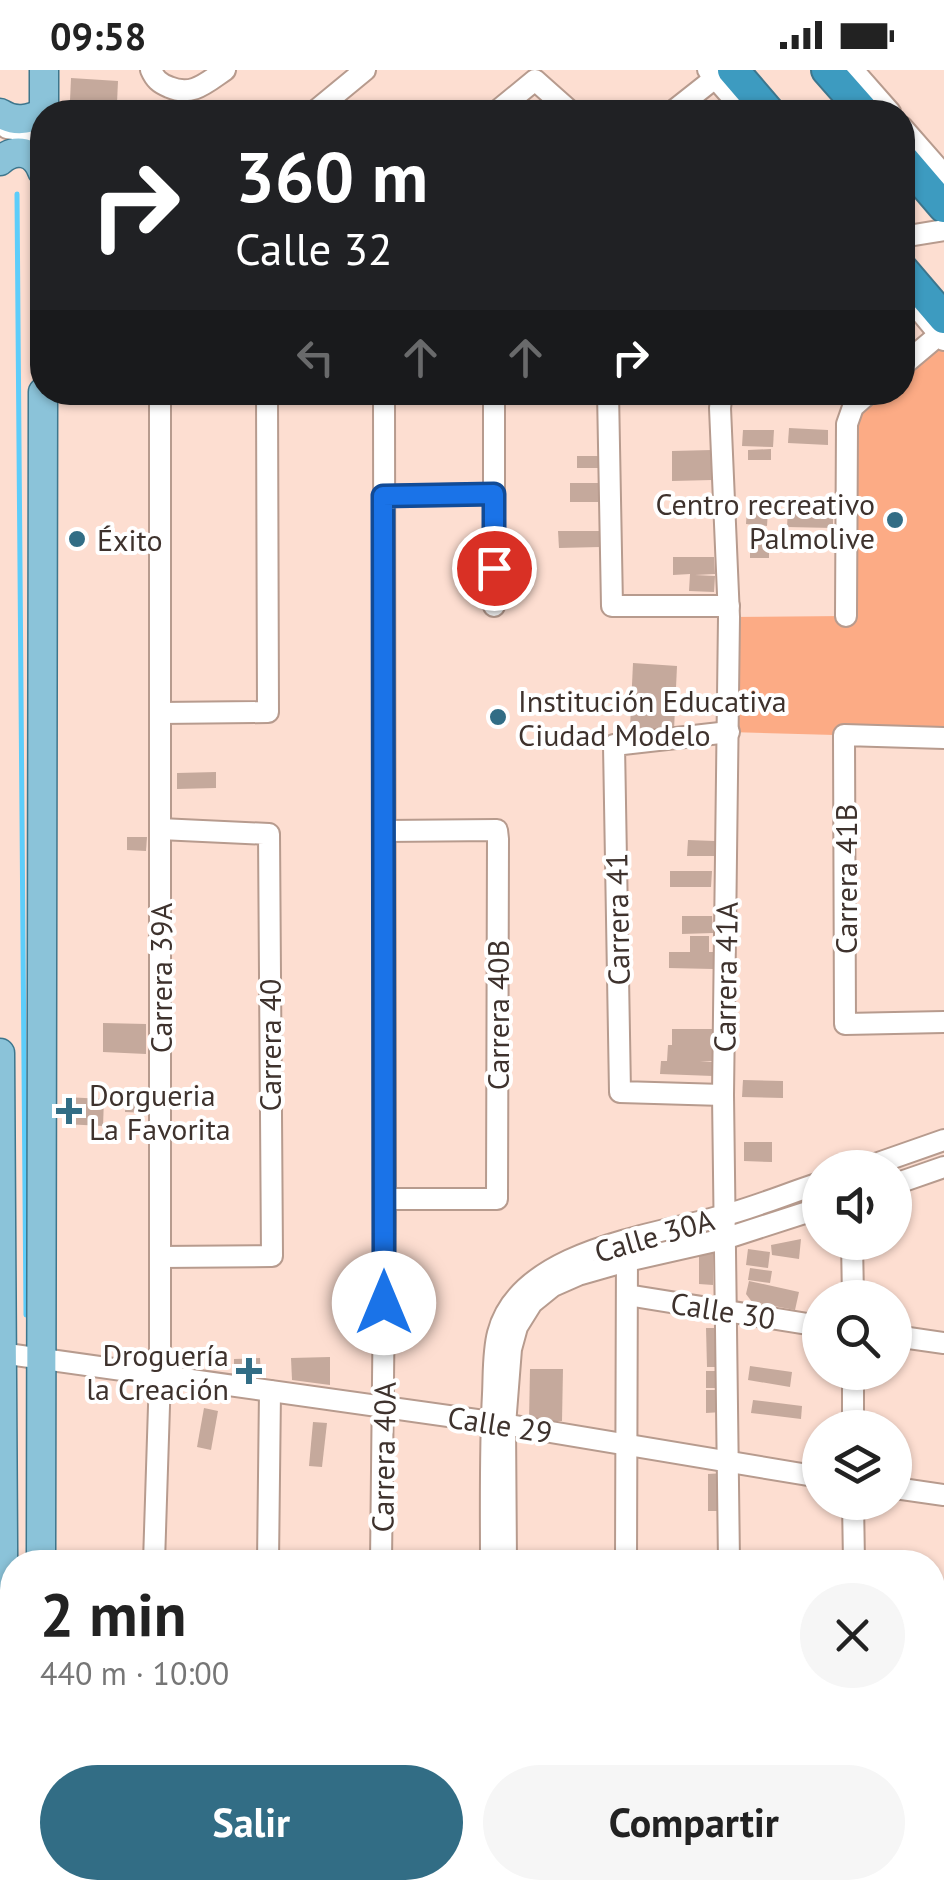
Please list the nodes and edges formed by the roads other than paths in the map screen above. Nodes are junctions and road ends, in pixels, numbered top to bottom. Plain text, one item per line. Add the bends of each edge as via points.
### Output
1 (44, 70) edge
2 (151, 70) edge
3 (225, 70) edge
4 (364, 70) edge
5 (827, 70) edge
6 (853, 70) edge
7 (718, 73) edge
8 (44, 100) edge
9 (328, 100) edge
10 (511, 100) edge
11 (558, 100) edge
12 (686, 100) edge
13 (737, 100) edge
14 (753, 100) edge
15 (853, 100) edge
16 (879, 100) edge
17 (0, 112) edge
18 (30, 118) edge
19 (0, 126) edge
20 (30, 132) edge
21 (915, 142) edge
22 (30, 155) edge
23 (0, 162) edge
24 (915, 173) edge
25 (944, 175) edge
26 (944, 206) edge
27 (944, 230) edge
28 (915, 235) edge
29 (915, 287) edge
30 (933, 313) edge
31 (915, 344) edge
32 (43, 405) edge
33 (160, 405) edge
34 (268, 405) edge
35 (384, 405) edge
36 (494, 405) edge
37 (608, 405) edge
38 (720, 405) edge
39 (854, 405) edge
40 (494, 494) junction
41 (383, 496) junction
42 (494, 606) dead end
43 (729, 606) junction
44 (846, 616) dead end
45 (160, 714) junction
46 (729, 732) junction
47 (944, 738) edge
48 (160, 829) junction
49 (385, 831) junction
50 (944, 1022) edge
51 (0, 1053) edge
52 (723, 1094) junction
53 (944, 1140) edge
54 (912, 1151) edge
55 (944, 1168) edge
56 (912, 1178) edge
57 (802, 1188) edge
58 (385, 1199) junction
59 (802, 1214) edge
60 (724, 1216) junction
61 (724, 1239) junction
62 (627, 1251) junction
63 (160, 1257) junction
64 (626, 1295) junction
65 (726, 1312) junction
66 (2, 1316) edge
67 (43, 1322) junction
68 (802, 1323) edge
69 (912, 1338) edge
70 (944, 1343) edge
71 (1, 1353) edge
72 (42, 1359) junction
73 (160, 1376) junction
74 (270, 1391) junction
75 (1, 1394) edge
76 (42, 1396) junction
77 (384, 1407) junction
78 (498, 1423) junction
79 (626, 1446) junction
80 (728, 1462) junction
81 (802, 1473) edge
82 (912, 1490) edge
83 (944, 1495) edge
84 (854, 1520) edge
85 (3, 1550) edge
86 (41, 1550) edge
87 (154, 1550) edge
88 (268, 1550) edge
89 (382, 1550) edge
90 (491, 1550) edge
91 (505, 1550) edge
92 (626, 1550) edge
93 (729, 1550) edge
94 (854, 1550) edge

1 - 8 main road
2 - 3 street via 157,82 185,92
4 - 9 street
5 - 15 highway
6 - 16 street
7 - 12 street
7 - 13 street
7 - 14 highway
10 - 11 street via 535,80
17 - 18 main road
19 - 20 street
21 - 25 street
22 - 23 main road via 13,153
24 - 26 highway
27 - 28 street
29 - 30 highway
30 - 31 street
32 - 67 main road
33 - 45 street, Carrera 39A
34 - 45 street via 268,712
35 - 41 street, Carrera 40A
36 - 40 street
37 - 43 street via 612,606
38 - 43 street, Carrera 41A
39 - 44 street via 847,424
40 - 41 street
40 - 42 street
41 - 49 street, Carrera 40A
43 - 46 street, Carrera 41A
45 - 48 street, Carrera 39A
46 - 52 street, Carrera 41A
46 - 52 street, Carrera 41 via 614,745 620,1092
47 - 50 street, Carrera 41B via 844,735 845,1024
48 - 63 street, Carrera 39A
48 - 63 street, Carrera 40 via 269,834 272,1256
49 - 58 street, Carrera 40A
49 - 58 street, Carrera 40B via 498,830 497,1199
51 - 66 main road
52 - 60 street, Carrera 41A
53 - 54 street
55 - 56 street
57 - 60 street, Calle 30A
58 - 77 street, Carrera 40A
59 - 61 street, Calle 30A
60 - 61 street, Carrera 41A
60 - 62 street, Calle 30A
61 - 62 street, Calle 30A
61 - 65 street, Carrera 41A
62 - 64 street
62 - 78 street, Calle 30A via 584,1254 526,1287 511,1321 498,1332
63 - 73 street, Carrera 39A
64 - 65 street, Calle 30
64 - 79 street
65 - 68 street, Calle 30
65 - 80 street, Carrera 41A
66 - 67 main road via 23,1334
66 - 71 main road
67 - 72 main road
69 - 70 street
71 - 72 street, Calle 29
71 - 75 main road
72 - 73 street, Calle 29
72 - 76 main road
73 - 74 street, Calle 29
73 - 87 street, Carrera 39A
74 - 77 street, Calle 29
74 - 88 street
75 - 76 main road via 23,1380
75 - 85 main road
76 - 86 main road
77 - 78 street, Calle 29
77 - 89 street, Carrera 40A
78 - 79 street, Calle 29
78 - 90 street
78 - 91 street
79 - 80 street, Calle 29
79 - 92 street
80 - 81 street, Calle 29
80 - 93 street, Carrera 41A
82 - 83 street
84 - 94 street

